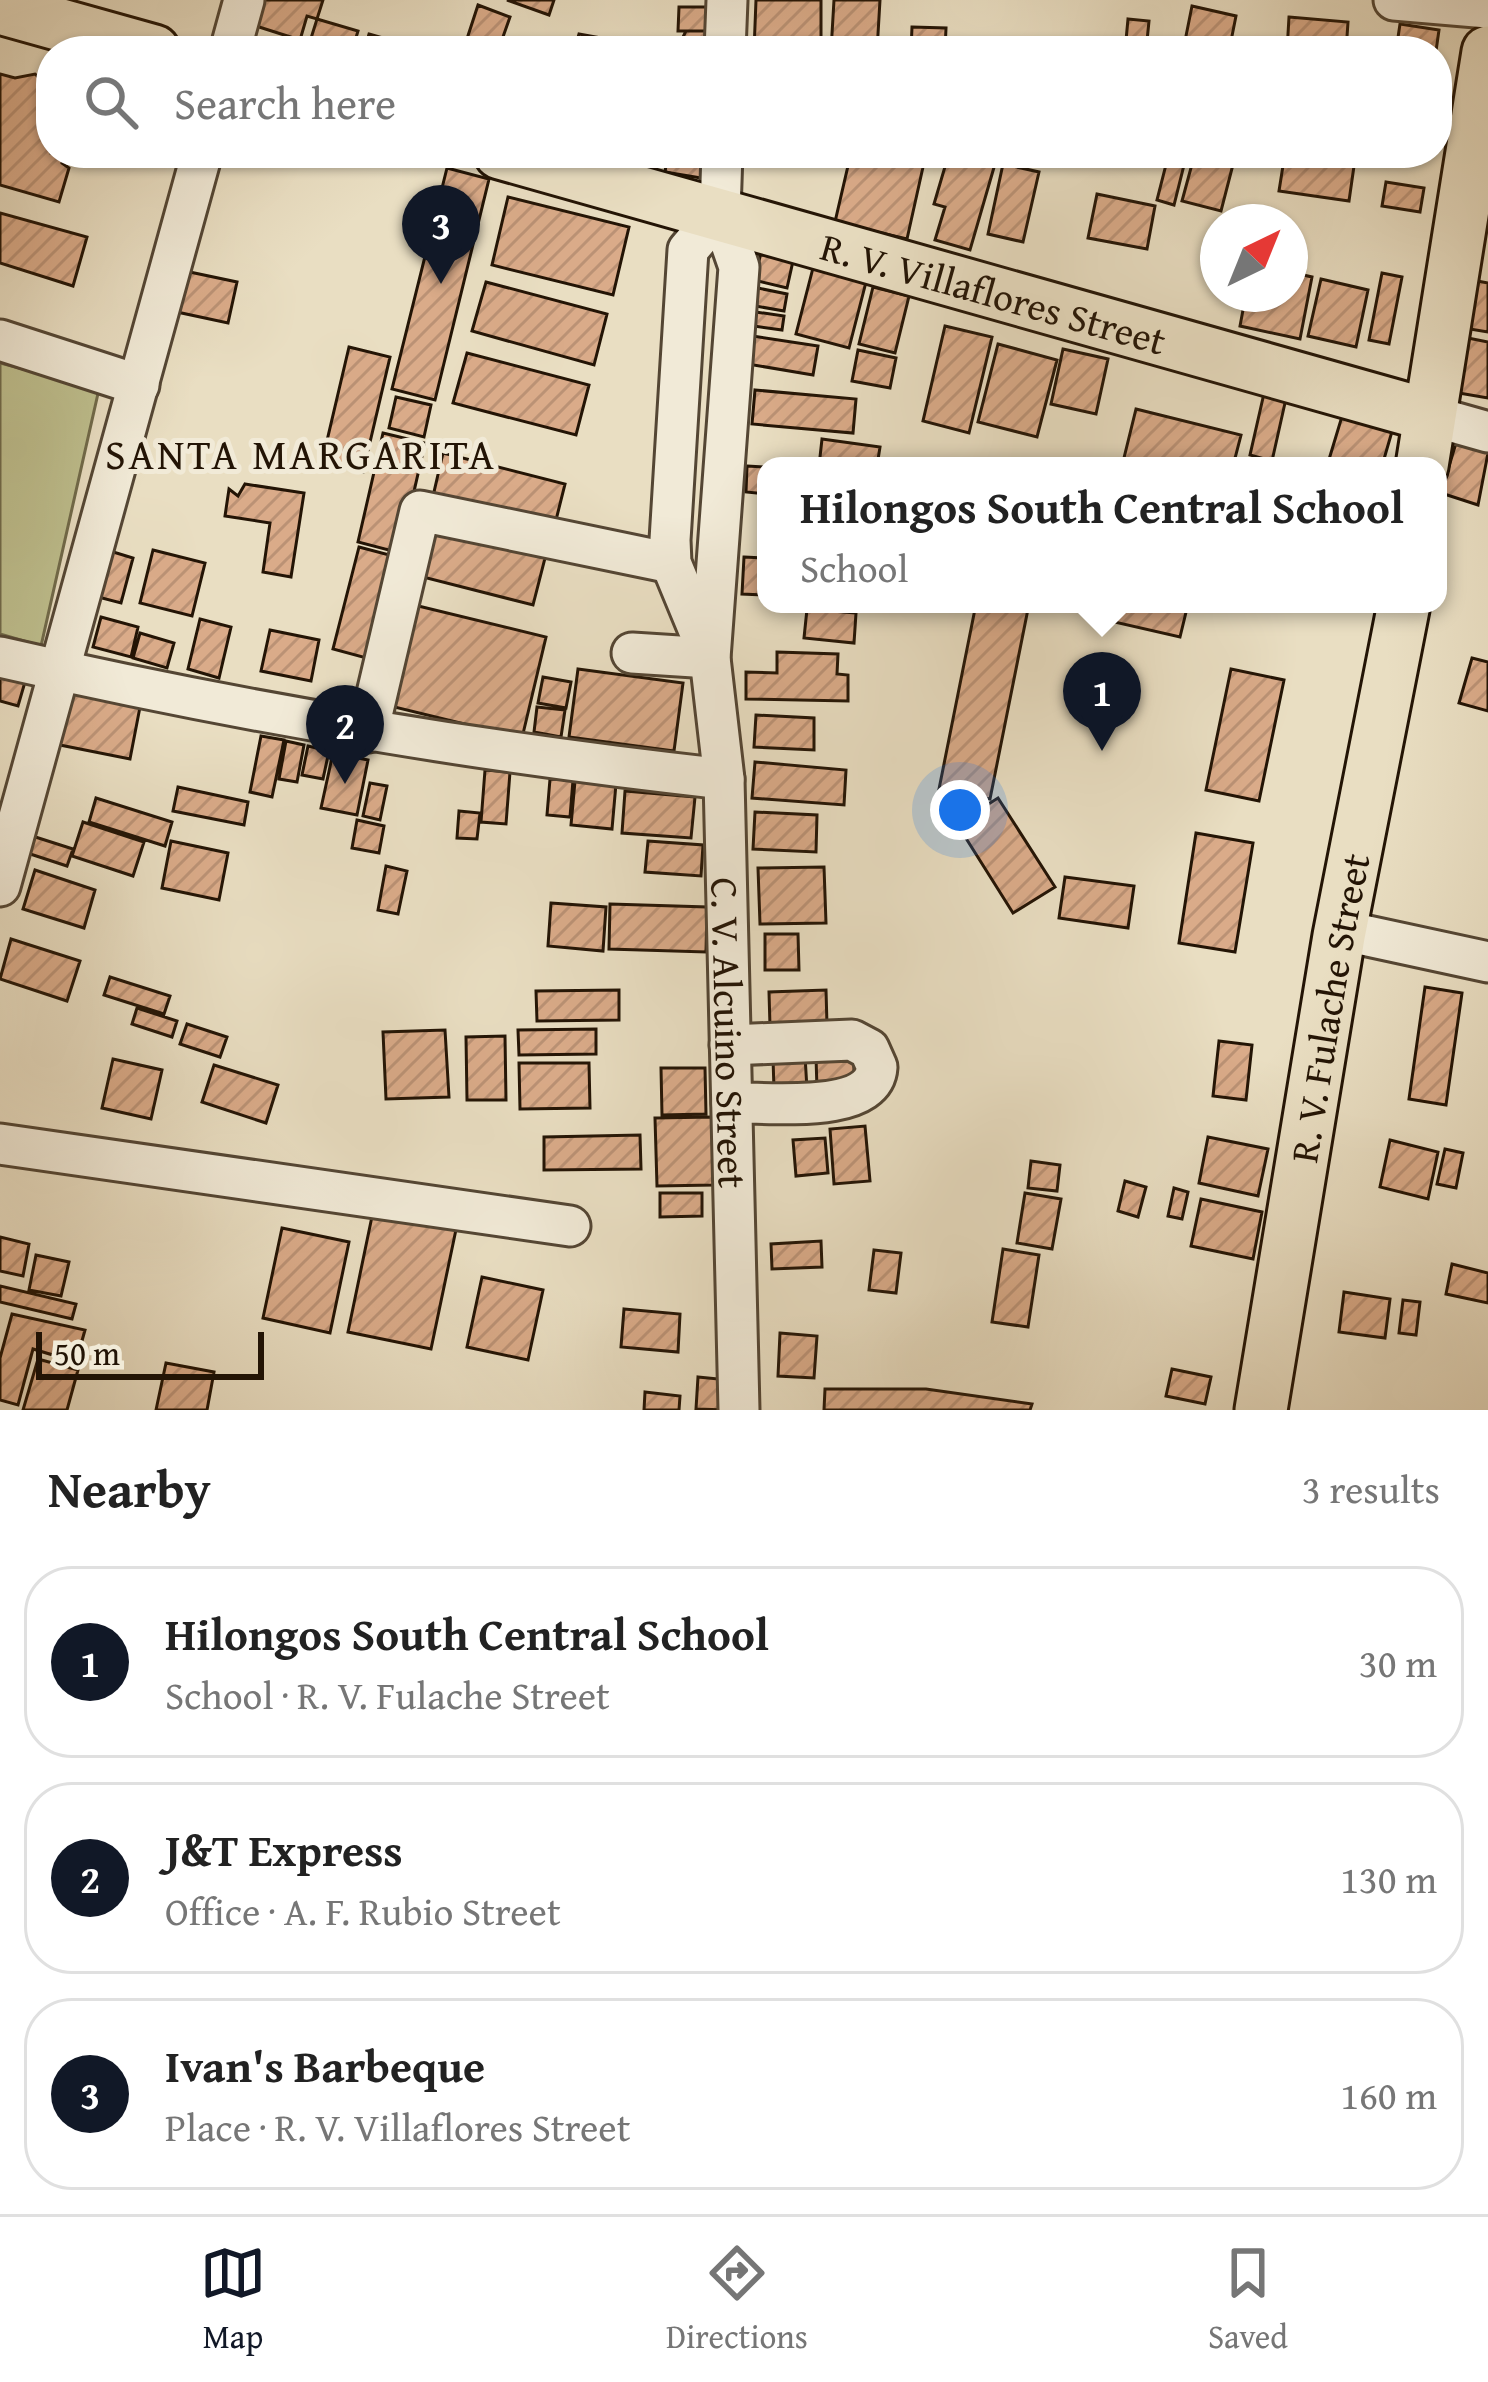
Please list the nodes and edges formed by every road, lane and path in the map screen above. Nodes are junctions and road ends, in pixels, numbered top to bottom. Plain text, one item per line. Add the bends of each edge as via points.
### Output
1 (244, 0) edge
2 (727, 0) edge
3 (1394, 0) edge
4 (0, 8) edge
5 (1488, 8) edge
6 (100, 36) edge
7 (234, 36) edge
8 (726, 36) edge
9 (1488, 52) edge
10 (198, 168) edge
11 (556, 168) edge
12 (721, 168) edge
13 (720, 212) junction
14 (0, 340) edge
15 (139, 385) junction
16 (1428, 415) junction
17 (1488, 432) edge
18 (1423, 457) edge
19 (671, 563) junction
20 (1402, 613) edge
21 (632, 653) dead end
22 (0, 657) edge
23 (710, 658) junction
24 (60, 671) junction
25 (368, 732) junction
26 (724, 779) junction
27 (0, 886) edge
28 (1340, 930) junction
29 (1488, 962) edge
30 (730, 1045) junction
31 (732, 1103) junction
32 (0, 1144) edge
33 (570, 1226) dead end
34 (739, 1410) edge
35 (1261, 1410) edge

1 - 7 street
2 - 8 street
3 - 5 street
4 - 6 main road
9 - 16 main road
10 - 15 street
11 - 13 main road, R. V. Villaflores Street
12 - 13 street, C. V. Alcuino Street
13 - 16 main road, R. V. Villaflores Street
13 - 19 street, C. V. Alcuino Street via 688,250
13 - 23 street, C. V. Alcuino Street via 739,267
14 - 15 street
15 - 24 street
16 - 17 street, R. V. Villaflores Street
16 - 18 main road
19 - 23 street, C. V. Alcuino Street
19 - 25 street via 420,511
20 - 28 main road, R. V. Fulache Street
21 - 23 street
22 - 24 street
23 - 26 street, C. V. Alcuino Street
24 - 25 street
24 - 27 street
25 - 26 street
26 - 30 street, C. V. Alcuino Street
28 - 29 street
28 - 35 main road, R. V. Fulache Street
30 - 31 street, C. V. Alcuino Street
30 - 31 street via 852,1040 869,1049 878,1067 872,1087 855,1099
31 - 34 street, C. V. Alcuino Street
32 - 33 street

